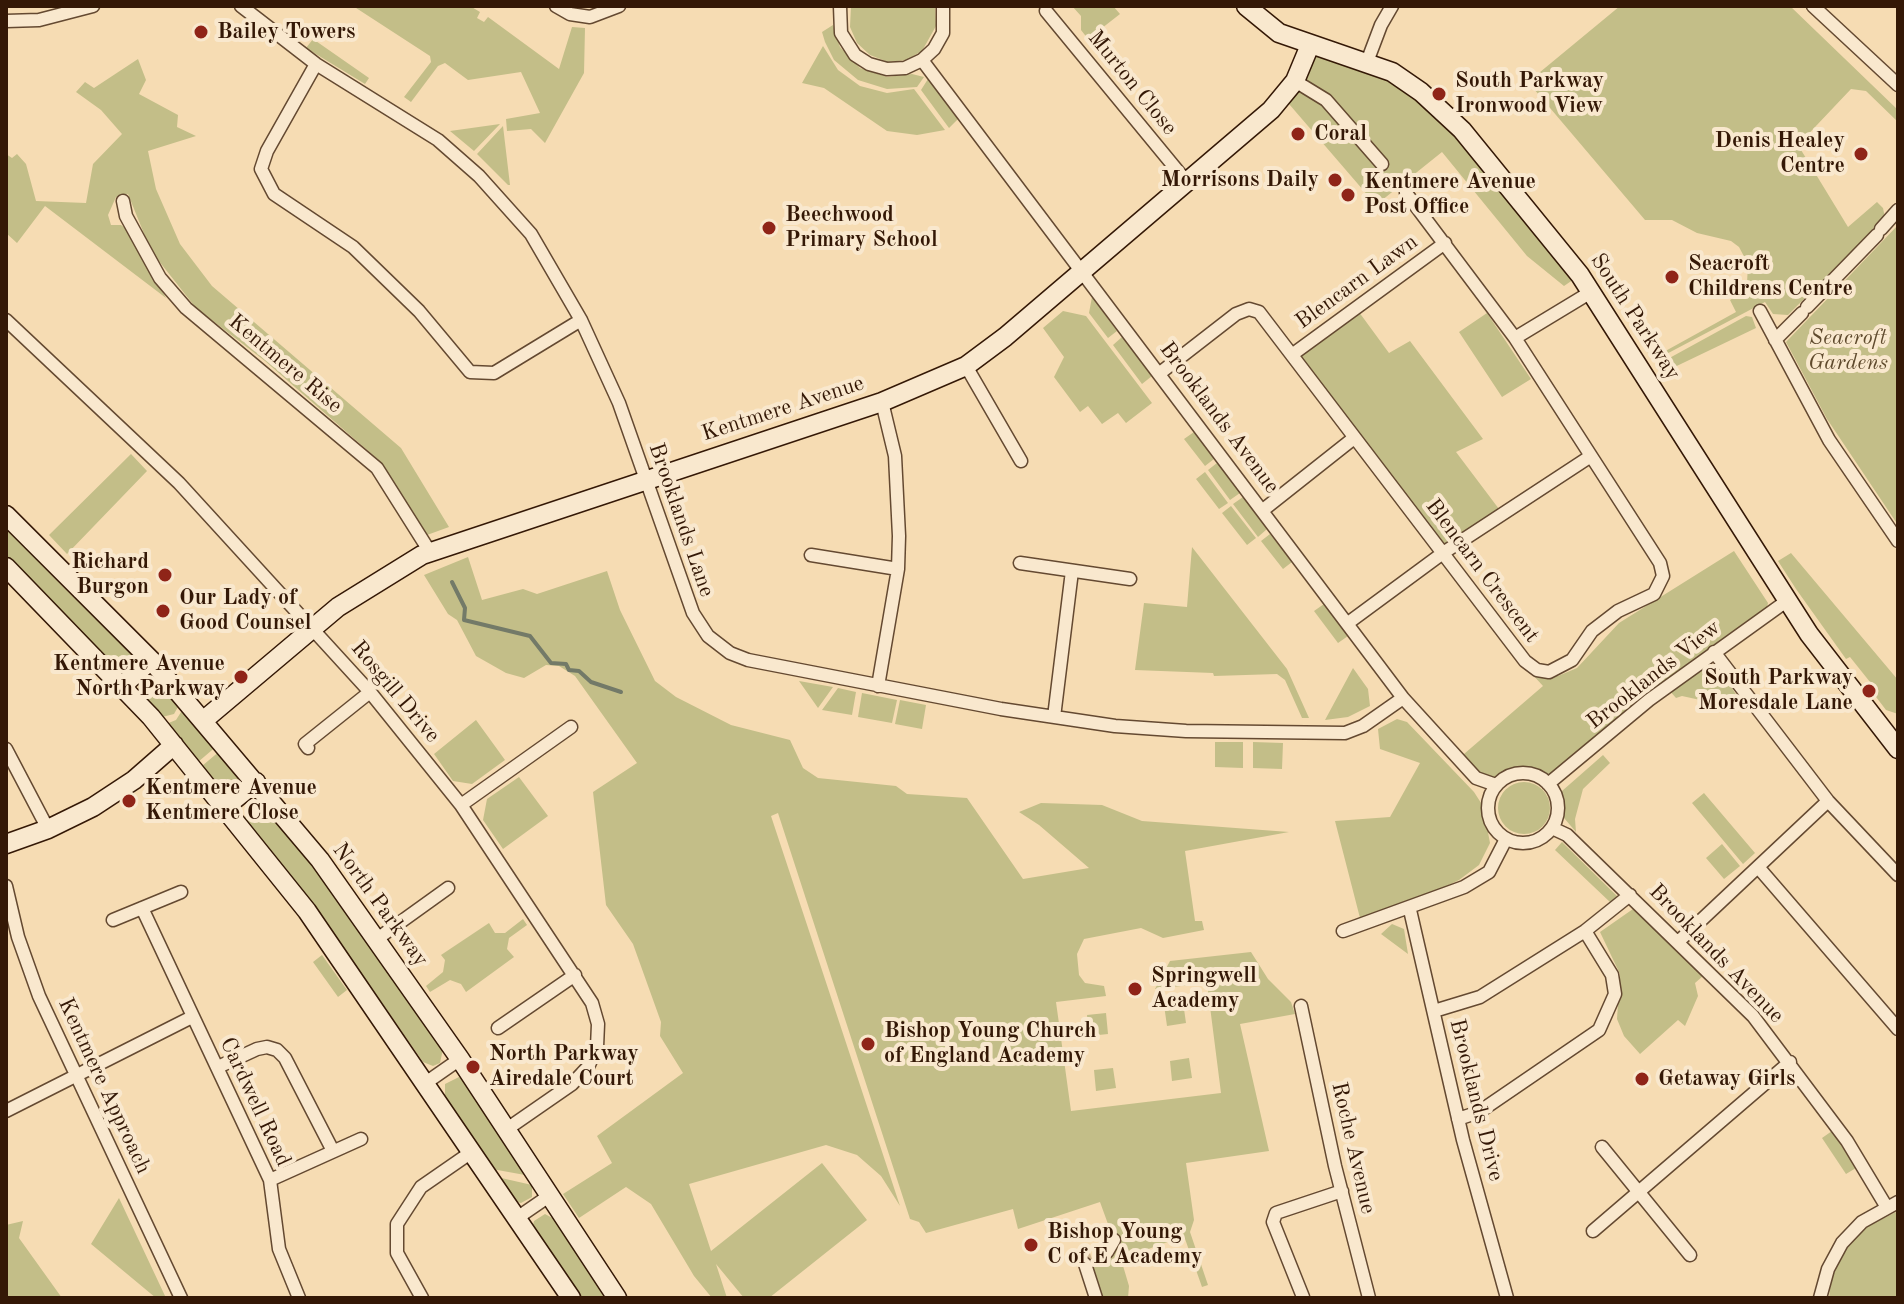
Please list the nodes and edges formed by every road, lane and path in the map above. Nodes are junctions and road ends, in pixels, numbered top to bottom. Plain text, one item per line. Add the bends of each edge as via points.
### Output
1 (93, 6) edge
2 (241, 6) edge
3 (556, 6) edge
4 (619, 6) edge
5 (840, 6) edge
6 (943, 6) edge
7 (1246, 6) edge
8 (1392, 6) edge
9 (1815, 7) edge
10 (1046, 11) dead end
11 (6, 21) edge
12 (1310, 45) junction
13 (922, 60) junction
14 (1367, 62) junction
15 (316, 64) junction
16 (1295, 81) junction
17 (1898, 85) edge
18 (1382, 164) dead end
19 (1186, 181) junction
20 (1406, 193) dead end
21 (123, 201) dead end
22 (1898, 210) edge
23 (1445, 243) junction
24 (1082, 271) junction
25 (1591, 292) junction
26 (1760, 311) dead end
27 (6, 320) edge
28 (581, 320) junction
29 (1515, 338) junction
30 (1775, 340) junction
31 (1293, 354) junction
32 (966, 366) junction
33 (1160, 373) junction
34 (882, 402) junction
35 (1354, 438) junction
36 (1591, 456) junction
37 (1021, 461) dead end
38 (646, 479) junction
39 (1263, 510) junction
40 (6, 515) edge
41 (1898, 541) edge
42 (430, 552) junction
43 (1443, 553) junction
44 (811, 555) dead end
45 (1020, 563) dead end
46 (6, 567) edge
47 (898, 569) junction
48 (1072, 571) junction
49 (1130, 579) dead end
50 (1788, 600) junction
51 (1348, 623) junction
52 (314, 627) junction
53 (1714, 652) junction
54 (151, 660) junction
55 (122, 686) junction
56 (878, 686) junction
57 (370, 692) junction
58 (1403, 698) junction
59 (1054, 717) junction
60 (204, 720) junction
61 (571, 727) dead end
62 (1896, 741) edge
63 (174, 745) junction
64 (308, 748) dead end
65 (6, 749) edge
66 (256, 782) junction
67 (1548, 784) junction
68 (1496, 785) junction
69 (1828, 801) junction
70 (461, 805) junction
71 (225, 807) junction
72 (1552, 828) junction
73 (48, 829) junction
74 (1506, 839) junction
75 (6, 844) edge
76 (1758, 867) junction
77 (1898, 875) edge
78 (6, 886) edge
79 (448, 888) dead end
80 (181, 892) dead end
81 (1630, 895) junction
82 (142, 908) junction
83 (1410, 910) junction
84 (113, 920) dead end
85 (1343, 931) dead end
86 (1585, 931) junction
87 (377, 939) junction
88 (1679, 941) junction
89 (575, 975) junction
90 (1301, 1006) dead end
91 (1434, 1011) junction
92 (192, 1017) junction
93 (494, 1027) dead end
94 (1898, 1029) edge
95 (460, 1059) junction
96 (1790, 1062) junction
97 (218, 1067) junction
98 (76, 1075) junction
99 (427, 1082) junction
100 (6, 1111) edge
101 (1458, 1119) junction
102 (507, 1129) junction
103 (362, 1137) dead end
104 (1602, 1147) dead end
105 (333, 1151) junction
106 (473, 1151) junction
107 (270, 1180) junction
108 (1342, 1191) junction
109 (1640, 1192) junction
110 (549, 1196) junction
111 (1892, 1204) edge
112 (517, 1218) junction
113 (1593, 1231) dead end
114 (1690, 1255) dead end
115 (1085, 1264) dead end
116 (1303, 1297) edge
117 (181, 1298) edge
118 (299, 1298) edge
119 (422, 1298) edge
120 (571, 1298) edge
121 (617, 1298) edge
122 (1096, 1298) edge
123 (1369, 1298) edge
124 (1507, 1298) edge
125 (1820, 1298) edge

1 - 11 street via 39,20
2 - 15 street, Brooklands Lane
3 - 4 street via 590,17
5 - 13 street via 841,33 855,55 887,69
6 - 13 street via 943,33
7 - 12 street, South Parkway via 1279,33
8 - 14 street
9 - 17 street
10 - 19 street, Murton Close
12 - 14 street, South Parkway
12 - 16 street, Kentmere Avenue
13 - 24 street, Brooklands Avenue
14 - 25 street, South Parkway via 1410,83 1462,130
15 - 28 street, Brooklands Lane via 438,140 479,176 531,234
15 - 28 street via 261,169 274,194 353,247 419,311 470,372 494,373
16 - 18 street via 1326,100
16 - 19 street, Kentmere Avenue via 1271,110
19 - 24 street, Kentmere Avenue
20 - 23 street
21 - 42 street, Kentmere Rise via 155,269 186,308 377,468
22 - 30 street
23 - 29 street
23 - 31 street, Blencarn Lawn
24 - 32 street, Kentmere Avenue
24 - 33 street, Brooklands Avenue
25 - 29 street
25 - 50 street, South Parkway
26 - 30 street
27 - 52 street, Rosgill Drive via 179,483
28 - 38 street, Brooklands Lane
29 - 36 street
30 - 41 street via 1829,440
31 - 33 street, Blencarn Crescent via 1259,312 1249,309
31 - 35 street, Blencarn Crescent
32 - 34 street, Kentmere Avenue
32 - 37 street
33 - 39 street, Brooklands Avenue
34 - 38 street, Kentmere Avenue
34 - 47 street via 898,489
35 - 39 street
35 - 43 street, Blencarn Crescent
36 - 43 street
36 - 43 street, Blencarn Crescent via 1660,563 1663,576 1654,594 1592,631 1572,660 1549,672 1525,661
38 - 42 street, Kentmere Avenue
38 - 56 street, Brooklands Lane via 693,613 715,642 748,660
39 - 51 street, Brooklands Avenue
40 - 54 street, North Parkway
42 - 52 street, Kentmere Avenue via 363,590
43 - 51 street
44 - 47 street
45 - 48 street
46 - 55 street
47 - 56 street
48 - 49 street
48 - 59 street
50 - 53 street, Brooklands View
50 - 62 street, South Parkway via 1852,693
51 - 58 street, Brooklands Avenue
52 - 57 street, Rosgill Drive
52 - 60 street, Kentmere Avenue
53 - 67 street, Brooklands View
53 - 69 street
54 - 55 street
54 - 60 street, North Parkway
55 - 63 street
56 - 59 street, Brooklands Lane
57 - 64 street via 305,744
57 - 70 street, Rosgill Drive
58 - 59 street, Brooklands Lane via 1363,726 1328,734 1186,731
58 - 68 street, Brooklands Avenue via 1476,778
60 - 66 street, North Parkway
61 - 70 street
63 - 71 street
63 - 73 street via 134,780
65 - 73 street
66 - 71 street
66 - 87 street, North Parkway
67 - 68 street via 1521,773
67 - 72 street via 1557,800
68 - 74 street via 1488,815
69 - 76 street
69 - 77 street
70 - 89 street, Rosgill Drive
71 - 99 street via 315,922
72 - 74 street via 1526,843
72 - 81 street, Brooklands Avenue via 1567,835
73 - 75 street
74 - 83 street via 1489,872
76 - 88 street
76 - 94 street
78 - 98 street, Kentmere Approach via 39,996
79 - 87 street
80 - 82 street
81 - 86 street
81 - 88 street, Brooklands Avenue
82 - 84 street
82 - 92 street, Cardwell Road
83 - 85 street
83 - 91 street, Brooklands Drive
86 - 91 street via 1480,997
86 - 101 street via 1612,975 1609,1012 1599,1030 1479,1112
87 - 95 street, North Parkway
88 - 96 street, Brooklands Avenue
89 - 93 street
89 - 102 street, Rosgill Drive via 592,1003 597,1047 572,1084
90 - 108 street, Roche Avenue
91 - 101 street, Brooklands Drive
92 - 97 street, Cardwell Road
92 - 98 street
95 - 99 street
95 - 102 street, North Parkway
96 - 109 street
96 - 111 street, Brooklands Avenue
97 - 105 street via 257,1049 277,1050
97 - 107 street, Cardwell Road
98 - 100 street
98 - 117 street, Kentmere Approach
99 - 106 street
101 - 124 street, Brooklands Drive
102 - 110 street, North Parkway
103 - 105 street
104 - 109 street
105 - 107 street
106 - 112 street
106 - 119 street via 421,1187 397,1224 397,1253
107 - 118 street, Cardwell Road via 279,1249
108 - 116 street via 1281,1210 1273,1222
108 - 123 street, Roche Avenue
109 - 113 street
109 - 114 street
110 - 112 street
110 - 121 street, North Parkway
111 - 125 street via 1862,1222 1842,1243
112 - 120 street
115 - 122 street

